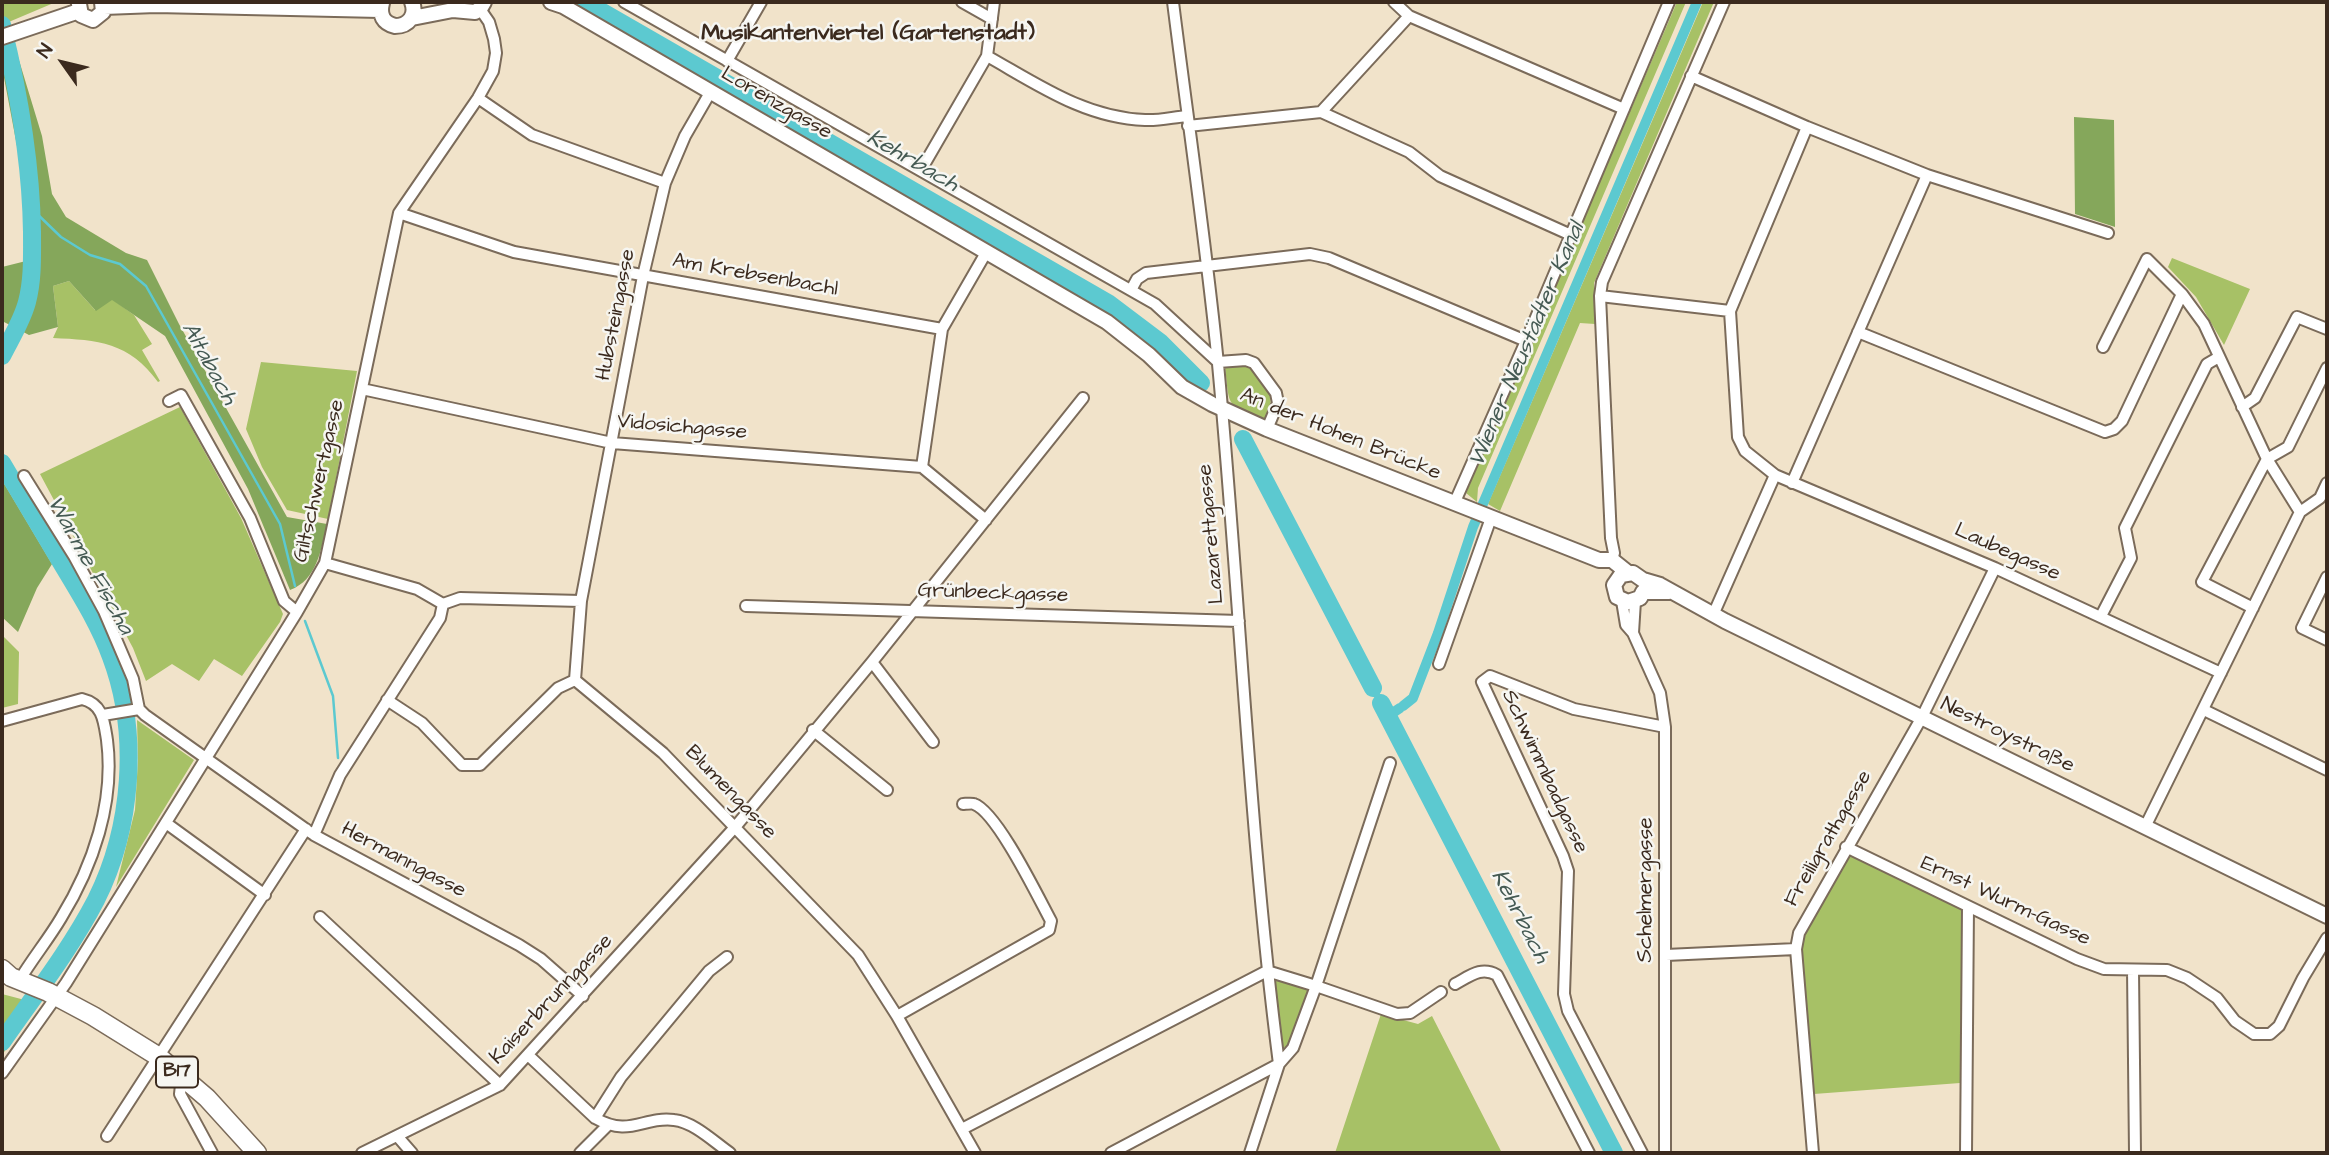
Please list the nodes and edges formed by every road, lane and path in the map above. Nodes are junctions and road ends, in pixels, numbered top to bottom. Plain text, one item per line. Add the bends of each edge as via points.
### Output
1 (412, 2) edge
2 (551, 2) edge
3 (624, 2) edge
4 (761, 2) edge
5 (962, 2) edge
6 (994, 2) edge
7 (1173, 2) edge
8 (1394, 2) edge
9 (1669, 2) edge
10 (1724, 2) edge
11 (103, 5) edge
12 (80, 6) edge
13 (381, 6) edge
14 (482, 6) edge
15 (1409, 16) junction
16 (412, 18) junction
17 (992, 19) junction
18 (8, 34) edge
19 (986, 56) junction
20 (727, 61) junction
21 (1691, 76) junction
22 (711, 91) junction
23 (478, 98) junction
24 (1624, 109) junction
25 (1321, 112) junction
26 (1188, 121) junction
27 (1807, 127) junction
28 (921, 170) junction
29 (1927, 175) junction
30 (665, 183) junction
31 (399, 213) junction
32 (2108, 233) dead end
33 (1572, 235) junction
34 (987, 251) junction
35 (1206, 267) junction
36 (643, 276) junction
37 (1131, 290) junction
38 (2182, 294) junction
39 (1600, 296) junction
40 (1730, 311) junction
41 (942, 329) junction
42 (2327, 329) edge
43 (1857, 332) junction
44 (1526, 341) junction
45 (2103, 348) dead end
46 (2219, 357) junction
47 (1217, 362) junction
48 (2327, 368) edge
49 (362, 389) junction
50 (1083, 398) dead end
51 (169, 401) dead end
52 (2242, 407) junction
53 (1222, 409) junction
54 (1267, 429) junction
55 (612, 443) junction
56 (2267, 459) junction
57 (922, 467) junction
58 (1775, 475) junction
59 (24, 476) dead end
60 (1793, 483) junction
61 (2327, 483) edge
62 (1458, 505) junction
63 (2300, 512) junction
64 (1490, 517) junction
65 (986, 520) junction
66 (1605, 560) junction
67 (325, 563) junction
68 (1996, 568) junction
69 (1622, 576) junction
70 (2327, 577) edge
71 (1636, 594) junction
72 (581, 601) junction
73 (443, 604) junction
74 (746, 606) dead end
75 (2253, 607) junction
76 (912, 611) junction
77 (297, 612) junction
78 (1713, 615) junction
79 (2101, 616) junction
80 (1239, 621) junction
81 (2327, 640) edge
82 (872, 662) junction
83 (1439, 664) dead end
84 (2221, 673) junction
85 (575, 680) junction
86 (387, 700) junction
87 (136, 709) junction
88 (2204, 710) junction
89 (109, 714) junction
90 (1922, 717) junction
91 (2, 721) edge
92 (1665, 727) junction
93 (813, 730) junction
94 (933, 742) dead end
95 (206, 758) junction
96 (1390, 763) dead end
97 (2327, 770) edge
98 (887, 790) dead end
99 (963, 804) dead end
100 (166, 823) junction
101 (736, 826) junction
102 (2145, 827) junction
103 (310, 832) junction
104 (1846, 847) junction
105 (265, 895) junction
106 (1968, 907) junction
107 (2327, 916) edge
108 (320, 917) dead end
109 (2327, 938) edge
110 (1796, 949) junction
111 (1666, 955) junction
112 (727, 957) dead end
113 (2133, 970) junction
114 (1267, 971) junction
115 (24, 983) edge
116 (1455, 984) dead end
117 (1316, 986) junction
118 (1436, 995) dead end
119 (583, 996) junction
120 (897, 1016) junction
121 (528, 1055) junction
122 (159, 1057) junction
123 (1279, 1064) junction
124 (2, 1073) edge
125 (182, 1076) junction
126 (500, 1085) junction
127 (595, 1118) junction
128 (608, 1125) junction
129 (962, 1129) junction
130 (107, 1136) dead end
131 (398, 1137) junction
132 (212, 1153) edge
133 (257, 1153) edge
134 (362, 1153) edge
135 (412, 1153) edge
136 (580, 1153) edge
137 (730, 1153) edge
138 (975, 1153) edge
139 (1111, 1153) edge
140 (1250, 1153) edge
141 (1589, 1153) edge
142 (1642, 1153) edge
143 (1665, 1153) edge
144 (1812, 1153) edge
145 (1966, 1153) edge
146 (2135, 1153) edge

1 - 16 street
2 - 22 street, Lorenzgasse
3 - 20 street
4 - 20 street
5 - 17 street
6 - 17 street
7 - 26 street, Lazarettgasse
8 - 15 street
9 - 24 street
10 - 21 street
11 - 12 street via 101,16 93,20 85,18
11 - 13 street
12 - 18 street
13 - 16 street via 385,21 395,26
14 - 16 street via 475,12 443,11
14 - 23 street, Giltschwertgasse via 496,53 493,71
15 - 24 street
15 - 25 street
17 - 19 street
19 - 26 street via 1069,102 1107,116
19 - 28 street
20 - 28 street
21 - 27 street
21 - 39 street via 1602,282
22 - 30 street, Hubsteingasse
22 - 34 street, Lorenzgasse
23 - 30 street via 532,135
23 - 31 street, Giltschwertgasse
24 - 33 street
25 - 26 street
25 - 33 street via 1409,152 1440,176
26 - 35 street, Lazarettgasse
27 - 29 street
27 - 40 street
28 - 37 street
29 - 32 street
29 - 43 street
30 - 36 street, Hubsteingasse
31 - 36 street, Am Krebsenbachl via 514,252
31 - 49 street, Giltschwertgasse
33 - 44 street
34 - 41 street
34 - 53 street, Lorenzgasse via 1107,322 1182,387
35 - 37 street via 1146,274
35 - 44 street via 1310,254 1329,258
35 - 47 street, Lazarettgasse
36 - 41 street, Am Krebsenbachl
36 - 55 street, Hubsteingasse
37 - 47 street via 1155,304
38 - 43 street via 2122,421 2105,432
38 - 45 street via 2147,259
38 - 46 street via 2204,324
39 - 40 street
39 - 66 street via 1611,538
40 - 58 street, Laubegasse via 1738,437 1745,451
41 - 57 street
42 - 52 street via 2297,317 2255,398
43 - 60 street
44 - 62 street
46 - 52 street
46 - 79 street via 2207,364 2125,528 2131,558
47 - 53 street, Lazarettgasse
47 - 54 street via 1254,363 1278,403
48 - 56 street via 2288,447
49 - 55 street, Vidosichgasse
49 - 67 street, Giltschwertgasse
50 - 65 street, Kaiserbrunngasse
51 - 77 street via 181,395 250,518 284,601
52 - 56 street
53 - 54 street, An der Hohen Brücke
53 - 80 street, Lazarettgasse
54 - 62 street, An der Hohen Brücke
55 - 57 street, Vidosichgasse
55 - 72 street, Hubsteingasse
56 - 63 street
56 - 75 street via 2202,582
57 - 65 street
58 - 60 street, Laubegasse
58 - 78 street
59 - 87 street via 104,611 133,679
60 - 68 street, Laubegasse
61 - 63 street via 2320,498
62 - 64 street, An der Hohen Brücke
63 - 75 street
64 - 66 street, An der Hohen Brücke
64 - 83 street
65 - 76 street, Kaiserbrunngasse
66 - 69 street, An der Hohen Brücke
67 - 73 street via 416,589
67 - 77 street, Giltschwertgasse
68 - 79 street, Laubegasse
68 - 90 street, Freiligrathgasse
69 - 71 street, Nestroystraße via 1639,575
69 - 71 street via 1614,591
70 - 81 street via 2302,628
71 - 78 street, Nestroystraße via 1660,584
71 - 92 street, Schelmergasse via 1626,625 1660,692
72 - 73 street via 460,598
72 - 85 street, Hubsteingasse
73 - 86 street via 440,618
74 - 76 street, Grünbeckgasse
75 - 84 street
76 - 80 street, Grünbeckgasse
76 - 82 street, Kaiserbrunngasse
77 - 95 street, Giltschwertgasse
78 - 90 street, Nestroystraße
79 - 84 street, Laubegasse
80 - 114 street, Lazarettgasse
82 - 93 street, Kaiserbrunngasse
82 - 94 street
84 - 88 street
85 - 86 street via 558,688 480,765 462,765 422,723
85 - 101 street, Blumengasse via 663,753
86 - 103 street
87 - 89 street
87 - 95 street, Hermanngasse
88 - 97 street
88 - 102 street
89 - 91 street via 82,699
89 - 115 street via 107,783 96,842 78,888
90 - 102 street, Nestroystraße
90 - 104 street, Freiligrathgasse
92 - 111 street, Schelmergasse
92 - 142 street, Schwimmbadgasse via 1574,709 1490,676 1482,682 1568,871 1564,994 1568,1011
93 - 98 street
93 - 101 street, Kaiserbrunngasse
95 - 100 street, Giltschwertgasse
95 - 103 street, Hermanngasse
96 - 117 street
99 - 120 street via 973,803 988,814 1051,921 1049,930
100 - 105 street
100 - 115 street, Giltschwertgasse
101 - 119 street, Kaiserbrunngasse
101 - 120 street, Blumengasse via 858,955
102 - 107 street, Nestroystraße
103 - 105 street
103 - 119 street, Hermanngasse via 519,945
104 - 106 street, Ernst Wurm-Gasse
104 - 110 street, Freiligrathgasse via 1799,933
105 - 122 street
106 - 113 street, Ernst Wurm-Gasse via 2077,960 2104,969
106 - 145 street
108 - 126 street
109 - 113 street, Ernst Wurm-Gasse via 2279,1026 2270,1034 2254,1034 2235,1021 2217,998 2187,978 2167,970
110 - 111 street
110 - 144 street, Freiligrathgasse
111 - 143 street, Schelmergasse
112 - 127 street via 709,971 621,1077
113 - 146 street
114 - 117 street
114 - 123 street, Lazarettgasse
114 - 129 street
115 - 122 main road, B17 via 126,1034
115 - 124 street, Giltschwertgasse
116 - 141 street via 1480,971 1497,975
117 - 118 street via 1397,1014 1410,1013
117 - 123 street via 1293,1048
119 - 121 street, Kaiserbrunngasse
120 - 129 street, Blumengasse
121 - 126 street, Kaiserbrunngasse
121 - 127 street
122 - 125 main road, B17
122 - 130 street
123 - 139 street
123 - 140 street
125 - 132 street via 180,1094
125 - 133 main road, B17 via 225,1115
126 - 131 street, Kaiserbrunngasse
127 - 128 street
128 - 136 street
128 - 137 street via 628,1127 673,1119
129 - 138 street, Blumengasse
131 - 134 street, Kaiserbrunngasse
131 - 135 street

